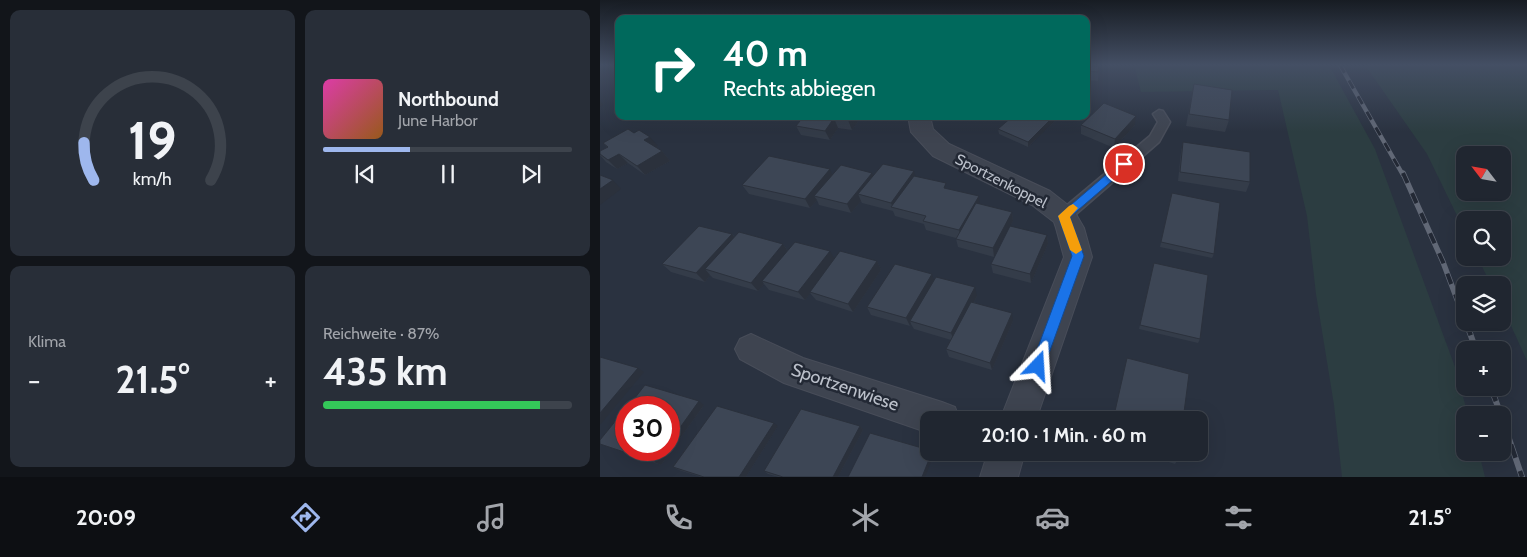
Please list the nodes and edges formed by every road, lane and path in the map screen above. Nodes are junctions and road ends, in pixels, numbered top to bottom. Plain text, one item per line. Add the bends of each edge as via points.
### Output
1 (1159, 114) dead end
2 (920, 120) edge
3 (1064, 216) junction
4 (751, 349) dead end
5 (1021, 411) edge
6 (920, 413) edge
7 (1004, 461) edge
8 (999, 477) edge

1 - 3 lane via 1164,122 1155,139
2 - 3 street, Sportzenkoppel via 922,132 941,150 1041,198
3 - 5 street, Sportzenkoppel via 1078,256
4 - 6 street, Sportzenwiese via 796,372
7 - 8 street

